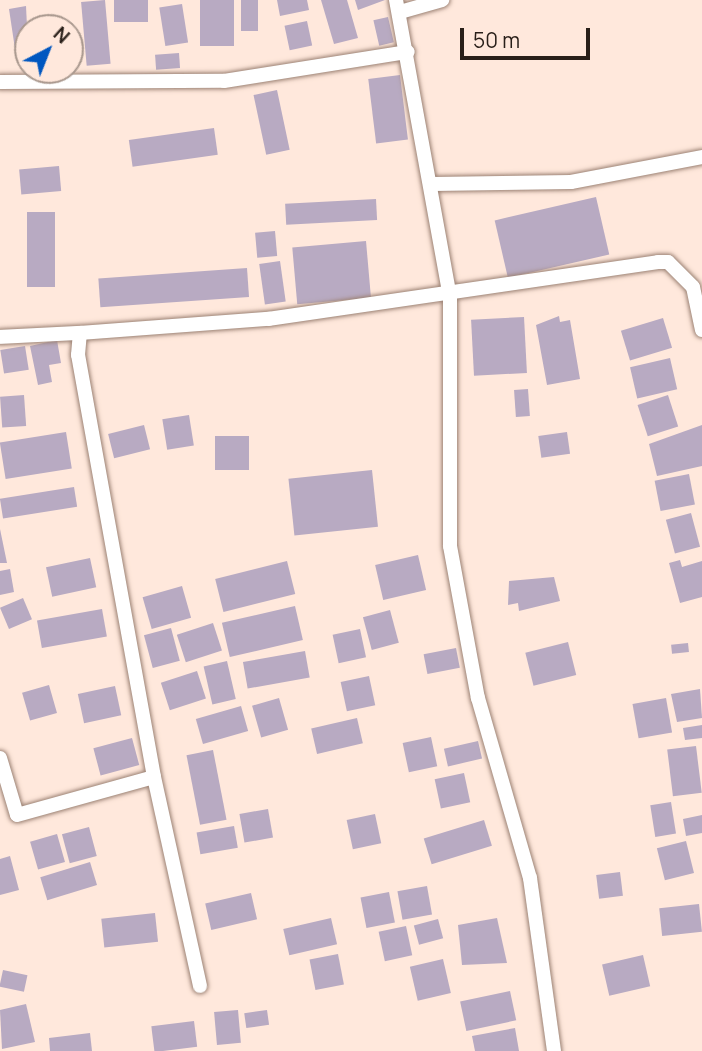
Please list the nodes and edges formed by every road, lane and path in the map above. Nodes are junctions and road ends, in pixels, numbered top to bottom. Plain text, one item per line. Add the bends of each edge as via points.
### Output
1 (442, 0) edge
2 (398, 6) edge
3 (408, 52) junction
4 (0, 82) edge
5 (702, 157) edge
6 (433, 184) junction
7 (450, 296) junction
8 (702, 330) edge
9 (80, 333) junction
10 (0, 337) edge
11 (0, 758) edge
12 (154, 777) junction
13 (200, 986) dead end
14 (554, 1051) edge

1 - 2 street
2 - 3 street
3 - 4 street via 224,81
3 - 6 street
5 - 6 street via 571,182
6 - 7 street
7 - 8 street via 668,262 693,287
7 - 9 street
7 - 14 street via 450,546 478,698 530,878
9 - 10 street
9 - 12 street via 78,355
11 - 12 street via 18,814
12 - 13 street

